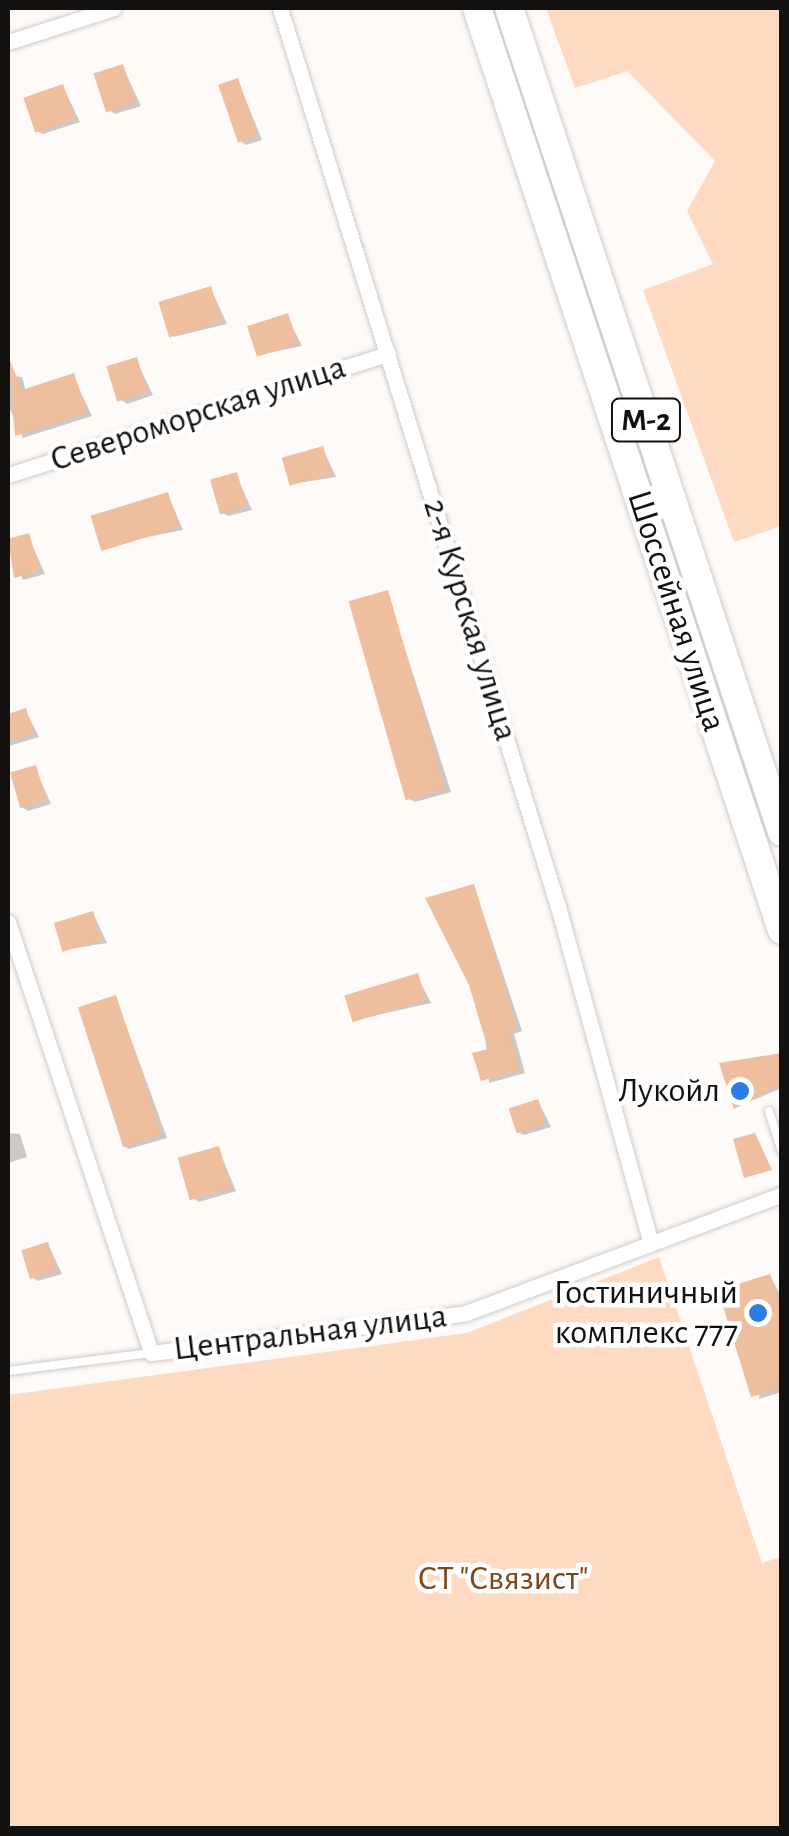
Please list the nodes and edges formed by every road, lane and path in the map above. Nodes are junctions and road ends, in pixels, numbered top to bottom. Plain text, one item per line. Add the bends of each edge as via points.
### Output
1 (114, 8) edge
2 (280, 8) edge
3 (477, 8) edge
4 (509, 8) edge
5 (8, 42) edge
6 (388, 354) junction
7 (8, 475) edge
8 (782, 832) edge
9 (8, 922) edge
10 (782, 930) edge
11 (769, 1111) dead end
12 (782, 1152) edge
13 (782, 1194) edge
14 (650, 1236) junction
15 (152, 1353) junction
16 (8, 1371) edge

1 - 5 street
2 - 6 street, 2-я Курская улица
3 - 10 highway, Шоссейная улица / М-2
4 - 8 highway, Шоссейная улица / М-2
6 - 7 street, Североморская улица
6 - 14 street, 2-я Курская улица
9 - 15 street, Центральная улица
11 - 12 lane
13 - 14 street, Центральная улица
14 - 15 street, Центральная улица via 524,1298 466,1313
15 - 16 lane

